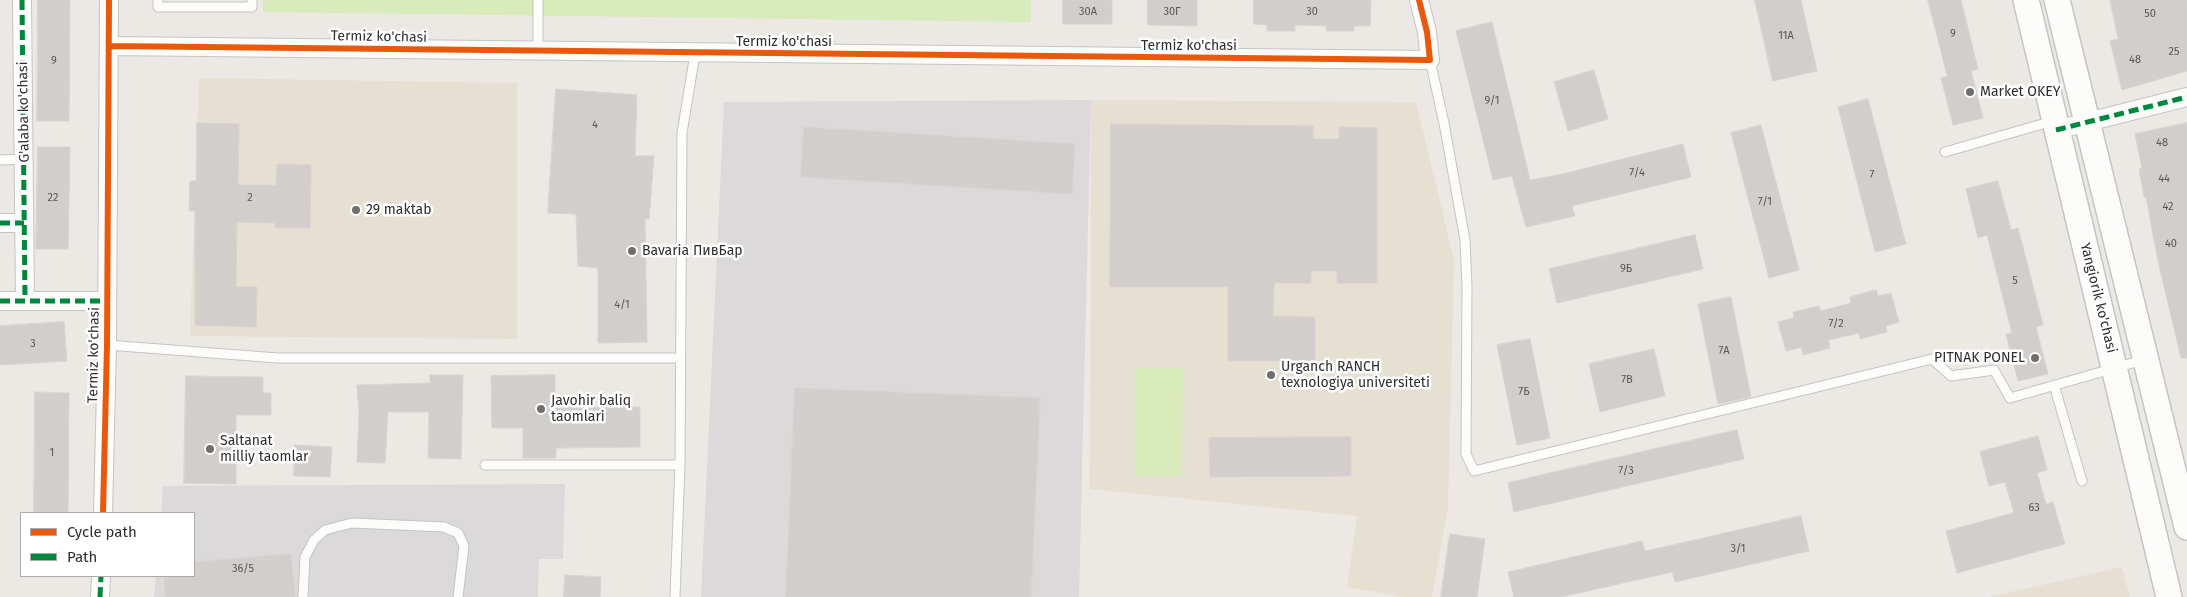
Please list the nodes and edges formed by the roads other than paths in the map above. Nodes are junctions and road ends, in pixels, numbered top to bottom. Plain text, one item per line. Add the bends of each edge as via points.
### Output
1 (22, 0) edge
2 (109, 0) edge
3 (158, 0) edge
4 (252, 0) edge
5 (538, 0) edge
6 (1418, 0) edge
7 (2026, 0) edge
8 (2057, 0) edge
9 (109, 46) junction
10 (538, 52) junction
11 (695, 54) junction
12 (1430, 60) junction
13 (2187, 96) edge
14 (2087, 123) junction
15 (2055, 125) junction
16 (1945, 152) dead end
17 (25, 159) junction
18 (0, 160) edge
19 (0, 223) edge
20 (24, 223) junction
21 (25, 300) junction
22 (0, 301) edge
23 (107, 301) junction
24 (107, 345) junction
25 (680, 358) junction
26 (2146, 359) junction
27 (2115, 367) junction
28 (2054, 385) junction
29 (485, 465) dead end
30 (680, 465) junction
31 (2082, 481) dead end
32 (103, 512) edge
33 (2187, 527) edge
34 (101, 577) edge
35 (100, 597) edge
36 (303, 597) edge
37 (458, 597) edge
38 (675, 597) edge
39 (2169, 597) edge

1 - 17 street, G'alaba ko'chasi
2 - 9 street, Termiz ko'chasi
3 - 4 lane via 158,8 252,7
5 - 10 lane
6 - 12 street via 1427,32
7 - 15 main road, Yangiorik ko'chasi
8 - 14 main road
9 - 10 street, Termiz ko'chasi
9 - 23 street, Termiz ko'chasi
10 - 11 street, Termiz ko'chasi
11 - 12 street, Termiz ko'chasi
11 - 25 lane via 682,133
12 - 28 lane via 1466,240 1466,454 1474,471 1932,359 1950,376 1994,370 2010,398
13 - 14 street
14 - 15 street
14 - 26 main road
15 - 16 lane
15 - 27 main road, Yangiorik ko'chasi
17 - 18 lane
17 - 20 street, G'alaba ko'chasi
19 - 20 street
20 - 21 street, G'alaba ko'chasi
21 - 22 street
21 - 23 street
23 - 24 street, Termiz ko'chasi
24 - 25 lane via 278,358
24 - 32 street, Termiz ko'chasi
25 - 30 lane
26 - 27 lane
26 - 33 main road
27 - 28 lane
27 - 39 main road, Yangiorik ko'chasi
28 - 31 lane
29 - 30 lane
30 - 38 lane
34 - 35 street
36 - 37 lane via 305,557 314,540 325,530 352,523 444,527 458,533 464,546

